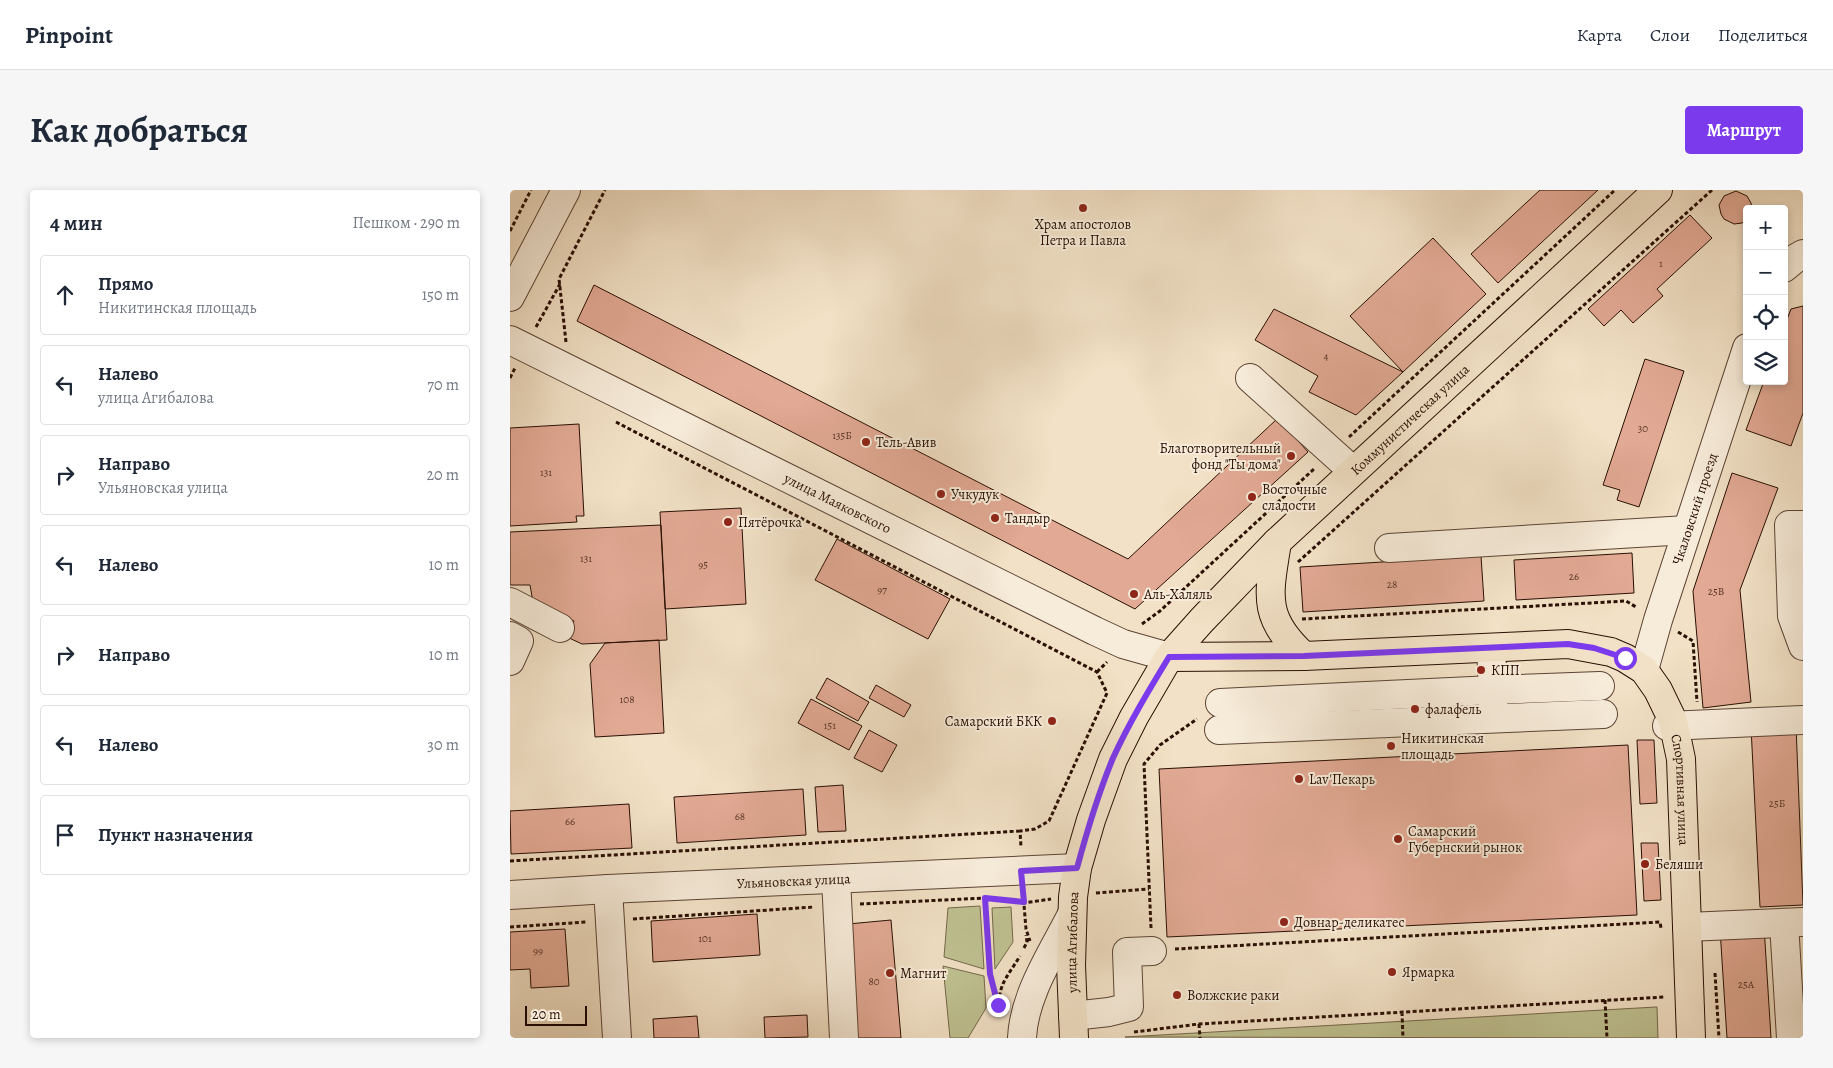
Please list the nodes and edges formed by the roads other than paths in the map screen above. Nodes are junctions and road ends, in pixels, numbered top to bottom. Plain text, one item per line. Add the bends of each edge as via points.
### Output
1 (566, 190) edge
2 (1658, 190) edge
3 (1803, 254) edge
4 (1788, 265) edge
5 (510, 297) edge
6 (510, 340) edge
7 (1743, 360) edge
8 (1250, 378) dead end
9 (1352, 472) junction
10 (1803, 525) edge
11 (1687, 530) junction
12 (1277, 542) junction
13 (1389, 548) dead end
14 (510, 602) edge
15 (560, 628) dead end
16 (510, 636) edge
17 (1803, 646) edge
18 (1491, 648) junction
19 (1304, 656) junction
20 (1169, 657) junction
21 (510, 661) edge
22 (1644, 670) junction
23 (1600, 686) dead end
24 (1492, 690) junction
25 (1220, 703) road end
26 (1603, 714) dead end
27 (1494, 718) junction
28 (1803, 720) edge
29 (1670, 726) junction
30 (1219, 730) dead end
31 (1077, 868) junction
32 (836, 879) junction
33 (608, 889) junction
34 (510, 895) edge
35 (1072, 914) junction
36 (1793, 922) edge
37 (1674, 929) junction
38 (1152, 951) road end
39 (1074, 1027) edge
40 (617, 1038) edge
41 (844, 1038) edge
42 (1022, 1038) edge
43 (1691, 1038) edge
44 (1791, 1038) edge

1 - 5 street
2 - 9 main road, Коммунистическая улица
3 - 4 street
6 - 20 street, улица Маяковского via 1123,644
7 - 11 street, Чкаловский проезд
8 - 9 street
9 - 12 main road, Коммунистическая улица
10 - 17 street via 1789,525 1792,616
11 - 13 street
11 - 22 street, Чкаловский проезд
12 - 19 main road via 1270,604 1275,620
12 - 20 main road, Коммунистическая улица
14 - 15 street
16 - 21 street via 520,641
18 - 19 main road
18 - 22 main road via 1568,644 1625,658
18 - 24 street
19 - 20 main road
20 - 31 main road, улица Агибалова via 1113,758
22 - 29 main road, Спортивная улица via 1658,690
23 - 24 street
24 - 25 street
24 - 27 street
26 - 27 street
27 - 30 street
28 - 29 street
29 - 37 main road, Спортивная улица via 1681,759
31 - 32 street, Ульяновская улица
31 - 35 main road, улица Агибалова
32 - 33 street, Ульяновская улица
32 - 41 street
33 - 34 street, Ульяновская улица
33 - 40 street
35 - 39 main road, улица Агибалова
35 - 42 street via 1036,986 1026,1013
36 - 37 street
36 - 44 street
37 - 43 main road, Спортивная улица
38 - 39 street via 1127,952 1129,1007

